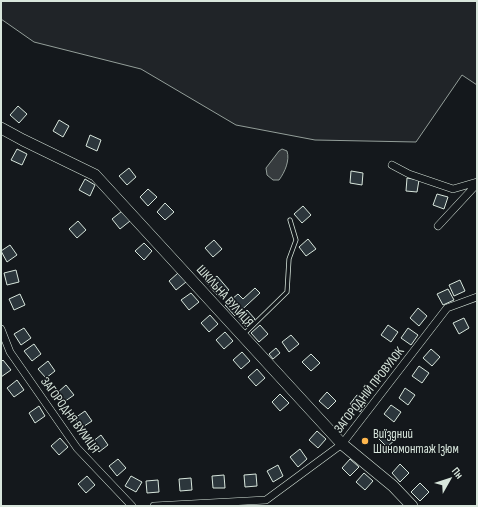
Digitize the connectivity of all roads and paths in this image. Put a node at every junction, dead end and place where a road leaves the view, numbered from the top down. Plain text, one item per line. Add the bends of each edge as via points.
1 (1, 128) edge
2 (392, 165) dead end
3 (477, 183) edge
4 (290, 220) dead end
5 (438, 226) dead end
6 (477, 297) edge
7 (1, 329) edge
8 (242, 336) junction
9 (342, 444) junction
10 (132, 506) edge
11 (154, 506) edge
12 (412, 506) edge

1 - 8 street, ШКІЛЬНА ВУЛИЦЯ via 95,175
2 - 3 street via 409,174 453,189
3 - 5 street
4 - 8 lane via 296,240 289,259 287,292
6 - 9 street, ЗАГОРОДНІЙ ПРОВУЛОК via 447,308
7 - 10 street, ЗАГОРОДНЯ ВУЛИЦЯ via 10,352 77,448
8 - 9 street, ШКІЛЬНА ВУЛИЦЯ
9 - 11 street, ЗАГОРОДНІЙ ПРОВУЛОК via 266,500
9 - 12 street, ШКІЛЬНА ВУЛИЦЯ via 393,486

